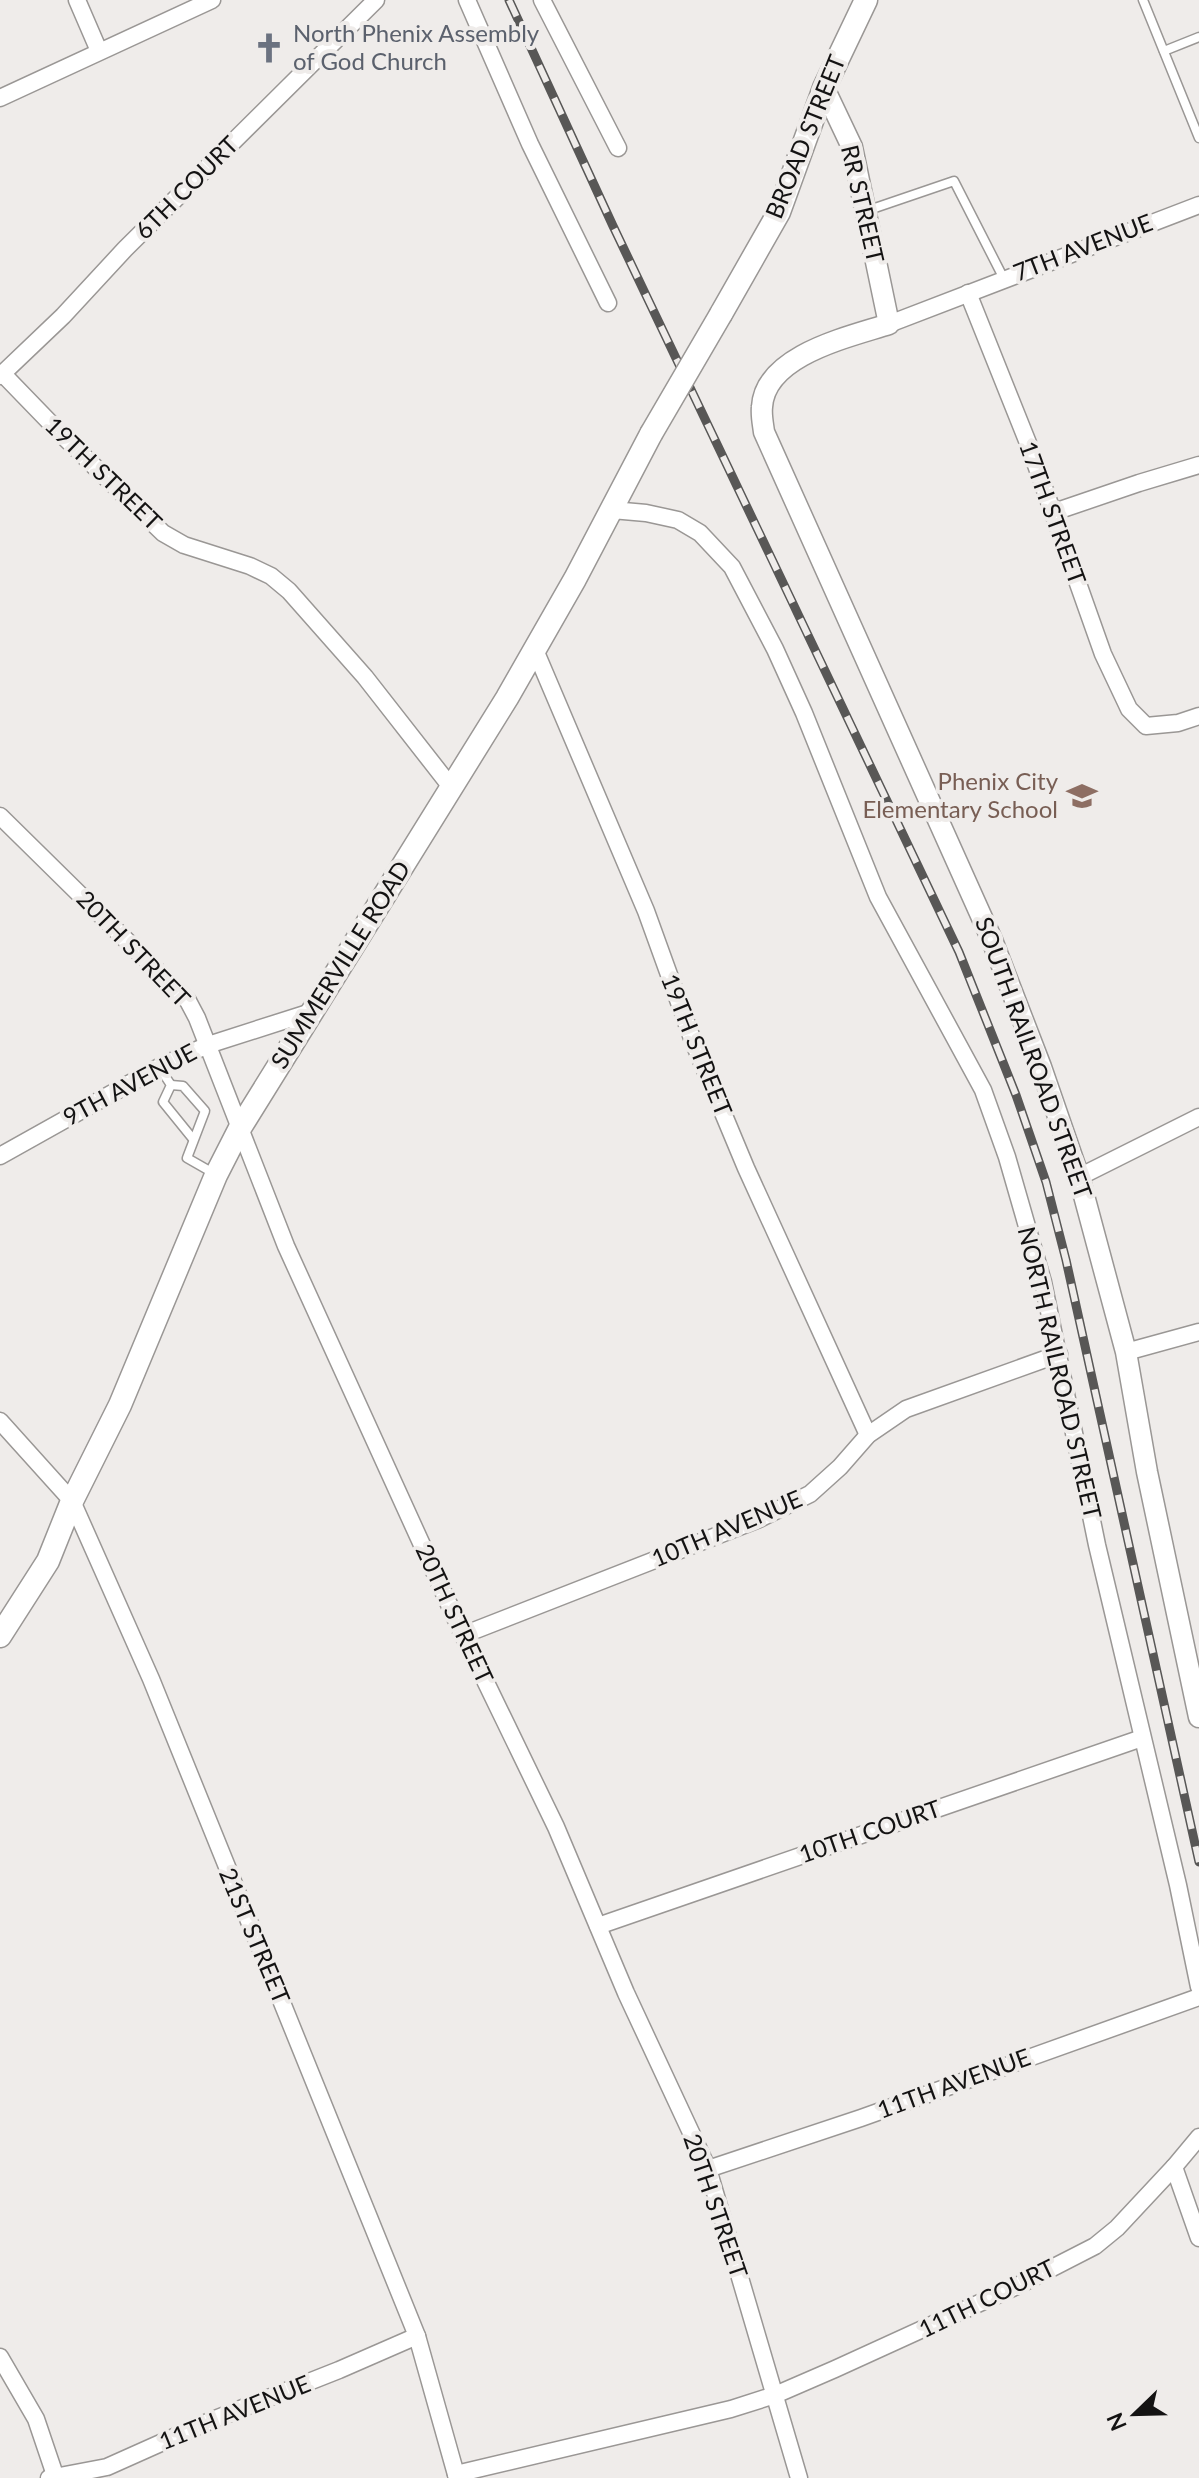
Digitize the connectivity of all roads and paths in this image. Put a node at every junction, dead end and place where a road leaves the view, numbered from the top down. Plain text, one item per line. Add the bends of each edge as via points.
1 (77, 0) edge
2 (212, 0) edge
3 (376, 0) edge
4 (467, 0) edge
5 (542, 0) edge
6 (866, 0) edge
7 (1143, 0) edge
8 (1199, 37) edge
9 (99, 51) junction
10 (1164, 51) junction
11 (824, 88) junction
12 (0, 98) edge
13 (1199, 138) edge
14 (618, 148) dead end
15 (1199, 205) edge
16 (865, 212) junction
17 (1004, 279) junction
18 (968, 293) junction
19 (608, 303) dead end
20 (721, 314) joint
21 (889, 324) junction
22 (1, 375) edge
23 (1199, 465) edge
24 (612, 510) junction
25 (1054, 512) junction
26 (535, 650) junction
27 (1199, 716) edge
28 (451, 787) junction
29 (0, 816) edge
30 (311, 1012) junction
31 (208, 1045) junction
32 (159, 1067) junction
33 (171, 1085) junction
34 (1199, 1117) edge
35 (240, 1128) junction
36 (193, 1139) junction
37 (0, 1156) edge
38 (216, 1175) junction
39 (1079, 1177) junction
40 (1199, 1332) edge
41 (1126, 1352) junction
42 (1059, 1354) junction
43 (0, 1421) edge
44 (868, 1435) junction
45 (72, 1501) junction
46 (463, 1635) junction
47 (0, 1636) edge
48 (1199, 1717) edge
49 (1142, 1738) junction
50 (598, 1926) junction
51 (1199, 1987) edge
52 (1199, 1997) edge
53 (1199, 2137) edge
54 (1174, 2167) junction
55 (708, 2169) junction
56 (1199, 2238) edge
57 (417, 2336) junction
58 (0, 2357) edge
59 (775, 2395) junction
60 (457, 2476) edge
61 (53, 2477) edge
62 (799, 2478) edge

1 - 9 street
2 - 9 street
3 - 22 street, 6TH COURT
4 - 19 street
5 - 14 street
6 - 11 main road, BROAD STREET
7 - 10 lane
8 - 10 lane
9 - 12 street
10 - 13 lane
11 - 16 street, RR STREET via 852,147
11 - 20 main road, BROAD STREET via 779,212
15 - 17 street, 7TH AVENUE
16 - 17 lane via 954,181
16 - 21 street, RR STREET
17 - 18 street, 7TH AVENUE
18 - 21 street, 7TH AVENUE
18 - 25 street, 17TH STREET
20 - 24 main road, SUMMERVILLE ROAD, bridge
21 - 39 street, SOUTH RAILROAD STREET via 813,350 773,378 761,404 764,432 992,940
22 - 28 street, 19TH STREET via 163,533 271,576 289,591
23 - 25 street
24 - 26 main road, SUMMERVILLE ROAD
24 - 42 street, NORTH RAILROAD STREET via 678,520 717,549 744,587 804,713 878,897 983,1090 1035,1254
25 - 27 street, 17TH STREET via 1103,654 1129,709 1146,726
26 - 28 main road, SUMMERVILLE ROAD
26 - 44 street, 19TH STREET via 646,911 746,1168
28 - 30 main road, SUMMERVILLE ROAD
29 - 31 street, 20TH STREET via 188,1001
30 - 31 street, 9TH AVENUE
30 - 35 main road, SUMMERVILLE ROAD
31 - 32 street, 9TH AVENUE
31 - 35 street, 20TH STREET
32 - 33 lane
32 - 37 street, 9TH AVENUE
33 - 36 lane via 163,1102
33 - 36 lane via 183,1086 205,1111
34 - 39 street
35 - 38 main road, SUMMERVILLE ROAD
35 - 46 street, 20TH STREET via 286,1246
36 - 38 lane via 187,1158
38 - 45 main road, SUMMERVILLE ROAD via 120,1405
39 - 41 street, SOUTH RAILROAD STREET
40 - 41 street
41 - 48 street, SOUTH RAILROAD STREET
42 - 44 street, 10TH AVENUE via 906,1409
42 - 49 street, NORTH RAILROAD STREET
43 - 45 street, 21ST STREET
44 - 46 street, 10TH AVENUE via 810,1494 771,1514
45 - 47 main road, SUMMERVILLE ROAD via 48,1561
45 - 57 street, 21ST STREET via 151,1679
46 - 50 street, 20TH STREET
49 - 50 street, 10TH COURT
49 - 51 street, NORTH RAILROAD STREET
50 - 55 street, 20TH STREET
52 - 55 street, 11TH AVENUE
53 - 54 street
54 - 56 street
54 - 59 street, 11TH COURT via 1095,2246
55 - 59 street, 20TH STREET
57 - 60 street, 21ST STREET
57 - 61 street, 11TH AVENUE via 107,2467
58 - 61 street via 36,2419
59 - 60 street
59 - 62 street, 20TH STREET

